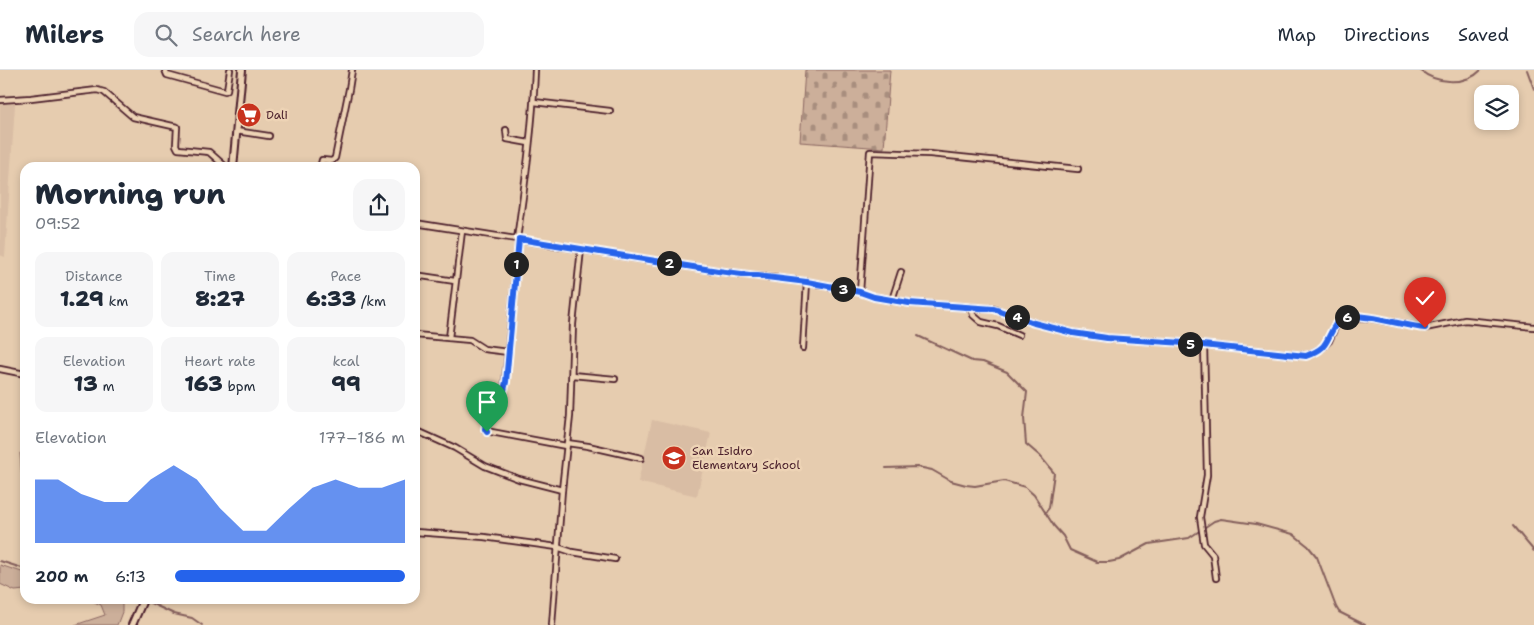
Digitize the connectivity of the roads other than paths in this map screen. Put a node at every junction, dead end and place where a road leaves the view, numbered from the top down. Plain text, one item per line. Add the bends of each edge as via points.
1 (164, 70) edge
2 (230, 70) edge
3 (242, 70) edge
4 (352, 70) edge
5 (535, 70) edge
6 (0, 100) edge
7 (534, 102) junction
8 (610, 111) dead end
9 (506, 130) dead end
10 (236, 132) junction
11 (269, 136) dead end
12 (529, 143) junction
13 (220, 162) edge
14 (234, 162) edge
15 (322, 162) edge
16 (1078, 169) dead end
17 (420, 224) edge
18 (462, 231) junction
19 (518, 239) junction
20 (582, 249) junction
21 (902, 272) dead end
22 (420, 276) edge
23 (455, 281) junction
24 (807, 282) junction
25 (860, 292) junction
26 (892, 300) junction
27 (971, 307) junction
28 (1534, 327) edge
29 (420, 335) edge
30 (1020, 335) dead end
31 (449, 338) junction
32 (1204, 346) junction
33 (803, 348) dead end
34 (508, 352) junction
35 (0, 369) edge
36 (20, 373) edge
37 (572, 375) junction
38 (615, 379) dead end
39 (420, 432) edge
40 (566, 444) junction
41 (641, 458) dead end
42 (562, 490) junction
43 (420, 532) edge
44 (557, 547) junction
45 (615, 558) dead end
46 (1216, 578) dead end
47 (142, 604) edge
48 (132, 625) edge
49 (552, 625) edge

1 - 2 street via 167,75 225,91
3 - 10 main road
4 - 15 street via 335,158
5 - 7 street
6 - 13 street via 97,90 104,92 133,117 177,126 178,149 209,152
7 - 8 street
7 - 12 street
9 - 12 street via 507,140
10 - 11 street
10 - 14 main road
12 - 19 street
16 - 25 street via 930,154 870,152
17 - 18 street
18 - 19 street
18 - 23 street
19 - 20 street
19 - 34 street
20 - 24 street
20 - 37 street via 573,324
21 - 26 street
22 - 23 street
23 - 31 street
24 - 25 street
24 - 33 street
25 - 26 street
26 - 27 street
27 - 30 street via 981,322
27 - 32 street via 994,309 1073,333
28 - 32 street via 1466,320 1425,328 1351,317 1342,318 1329,341 1306,356
29 - 31 street
31 - 34 street via 470,340 484,348
32 - 46 street via 1207,475 1200,513 1204,544 1213,555
34 - 40 street via 502,398 486,415 486,431
35 - 36 street
37 - 38 street
37 - 40 street
39 - 42 street via 485,466
40 - 41 street
40 - 42 street
42 - 44 street
43 - 44 street
44 - 45 street
44 - 49 street
47 - 48 main road

